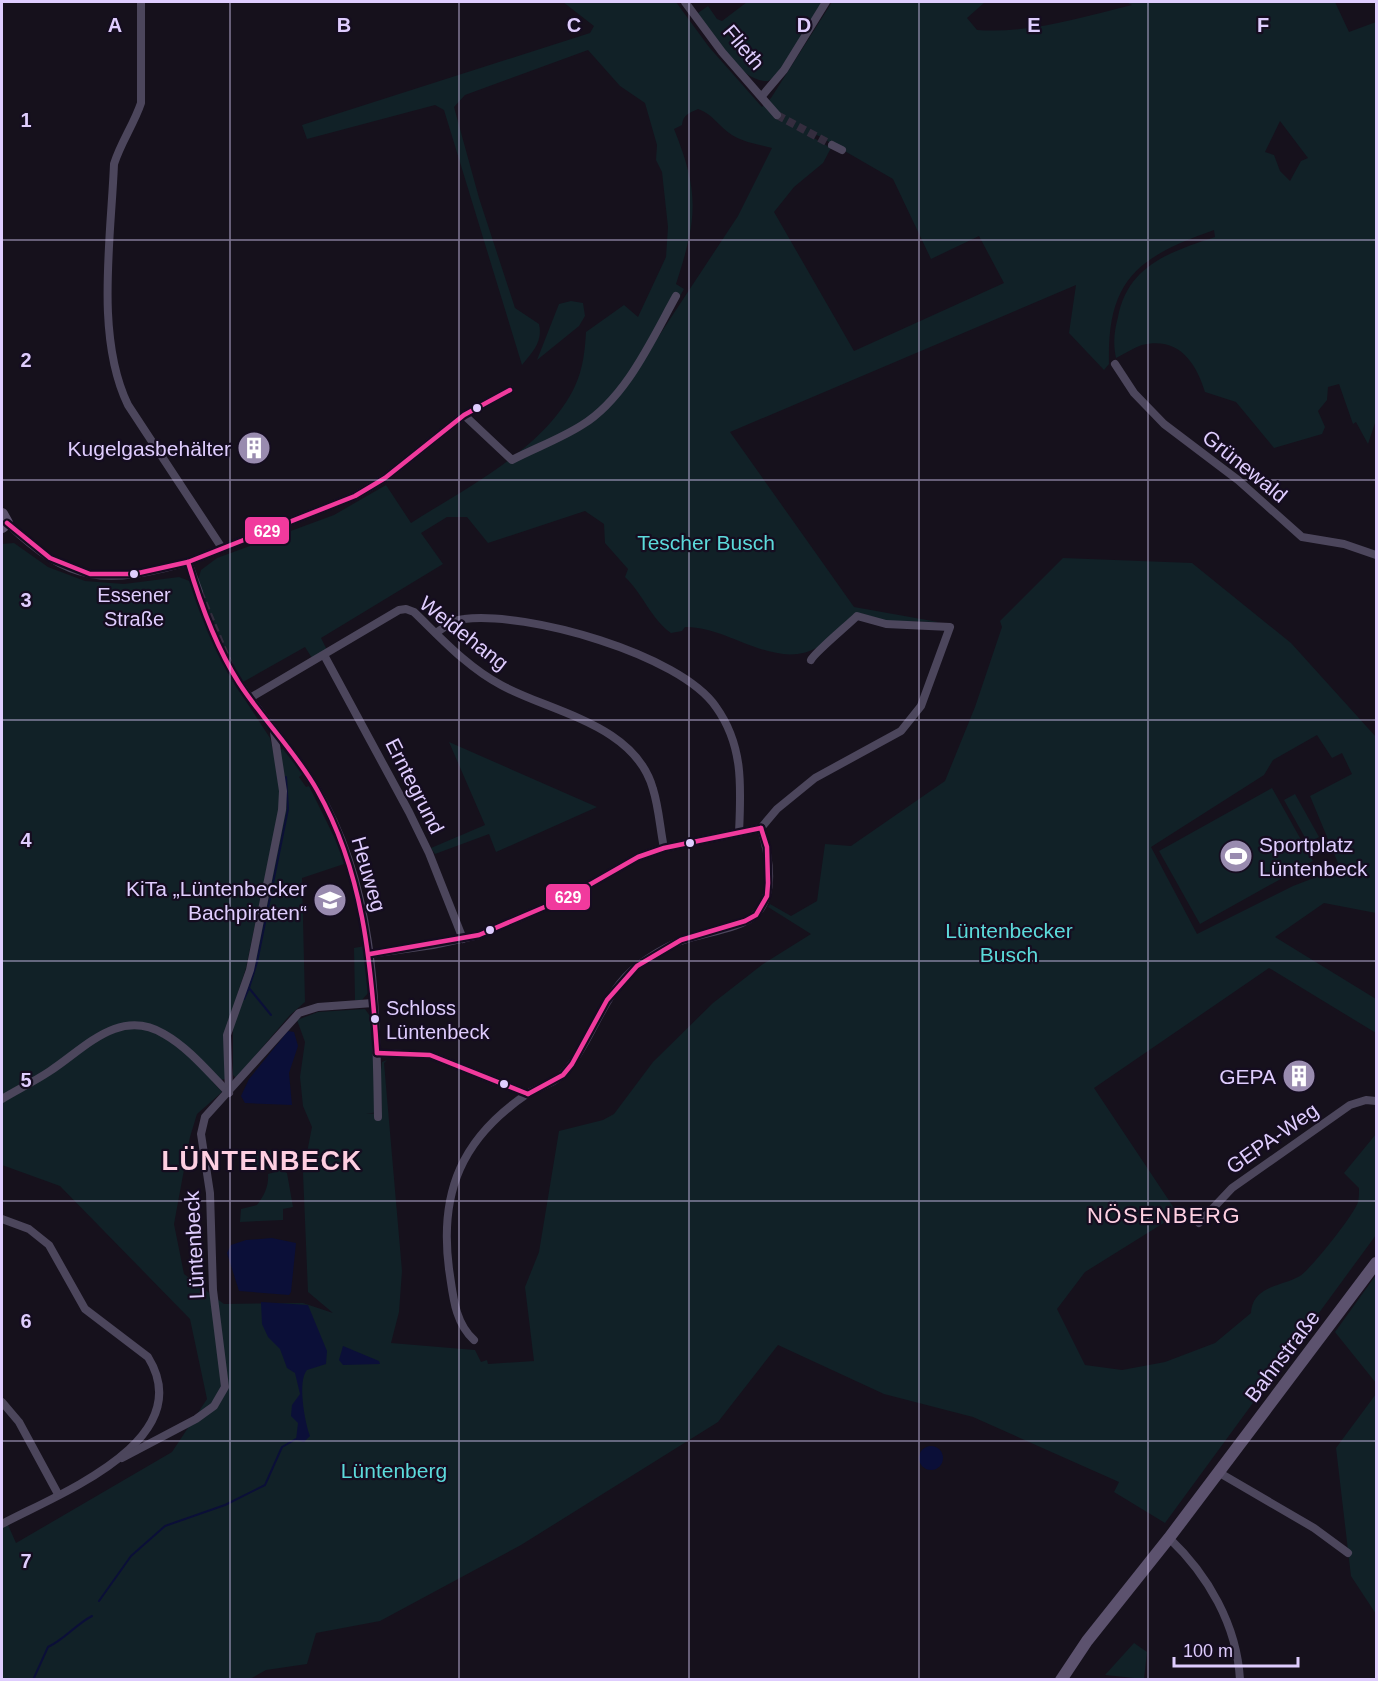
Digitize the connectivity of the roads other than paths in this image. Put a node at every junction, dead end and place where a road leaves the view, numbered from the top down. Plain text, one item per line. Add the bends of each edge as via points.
1 (141, 2) edge
2 (685, 2) edge
3 (826, 2) edge
4 (762, 96) junction
5 (777, 115) tunnel mouth
6 (832, 145) tunnel mouth
7 (842, 150) dead end
8 (676, 296) dead end
9 (1115, 364) dead end
10 (510, 390) dead end
11 (464, 415) junction
12 (3, 521) edge
13 (222, 548) junction
14 (1377, 555) edge
15 (189, 562) junction
16 (199, 592) tunnel mouth
17 (436, 633) junction
18 (324, 655) junction
19 (811, 660) dead end
20 (233, 674) tunnel mouth
21 (250, 698) junction
22 (274, 731) junction
23 (761, 828) junction
24 (739, 834) junction
25 (664, 848) junction
26 (463, 939) junction
27 (370, 954) junction
28 (373, 1003) junction
29 (377, 1053) junction
30 (229, 1093) junction
31 (528, 1094) junction
32 (2, 1099) edge
33 (1377, 1101) edge
34 (378, 1116) dead end
35 (2, 1219) edge
36 (1199, 1223) dead end
37 (1377, 1263) edge
38 (474, 1340) dead end
39 (2, 1402) edge
40 (122, 1458) junction
41 (1218, 1472) junction
42 (57, 1494) junction
43 (2, 1524) edge
44 (1169, 1538) junction
45 (1348, 1553) dead end
46 (1061, 1680) edge
47 (1240, 1680) edge

1 - 13 street via 141,103 114,164 108,327 111,357 128,405
2 - 4 street, Flieth
3 - 4 street via 784,70
4 - 5 street, Flieth
6 - 7 street
8 - 11 street via 629,376 608,403 583,425 512,460
9 - 14 street, Grünewald via 1134,393 1164,424 1238,480 1302,537
10 - 11 street
11 - 13 street via 385,478 355,496
12 - 15 street via 64,567 98,576 124,576
13 - 15 street
15 - 16 street
17 - 18 street, Weidehang via 414,612 399,610
17 - 24 street via 463,619 493,618 551,627 609,643 653,661 695,685 715,704 737,749 742,783
17 - 25 street, Weidehang via 471,666 501,685 586,719 618,740 641,765 653,788
18 - 21 street, Weidehang
18 - 26 street, Erntegrund via 409,812
19 - 23 street via 857,616 886,624 950,627 921,706 901,731 815,778 777,809
20 - 21 street, Heuweg
21 - 22 street, Heuweg
22 - 27 street, Heuweg via 316,789 345,847 361,898
22 - 30 street via 282,810 250,970 228,1035
23 - 24 street
23 - 31 street via 767,847 768,883 767,896 756,915 681,940 638,966 607,999 563,1075
24 - 25 street
25 - 26 street via 638,857 535,913
26 - 27 street
27 - 28 street, Heuweg
28 - 29 street, Heuweg
28 - 30 street, Lüntenbeck via 318,1007 299,1014
29 - 31 street via 430,1055
29 - 34 street, Heuweg
30 - 32 street via 165,1034 133,1026 102,1032 49,1072
30 - 40 street, Lüntenbeck via 208,1112 201,1126 210,1193 213,1290 224,1393 196,1419
31 - 38 street via 475,1142 457,1173 449,1197 445,1237 453,1300 463,1329
33 - 36 street, GEPA-Weg via 1350,1105 1232,1188
35 - 40 street via 29,1229 49,1245 85,1309 138,1348 154,1368 160,1390 157,1413
37 - 41 main road, Bahnstraße
39 - 42 street via 19,1422
40 - 42 street
41 - 44 main road, Bahnstraße
41 - 45 street via 1314,1528
42 - 43 street
44 - 46 main road, Bahnstraße
44 - 47 street via 1204,1577 1218,1603 1229,1628

